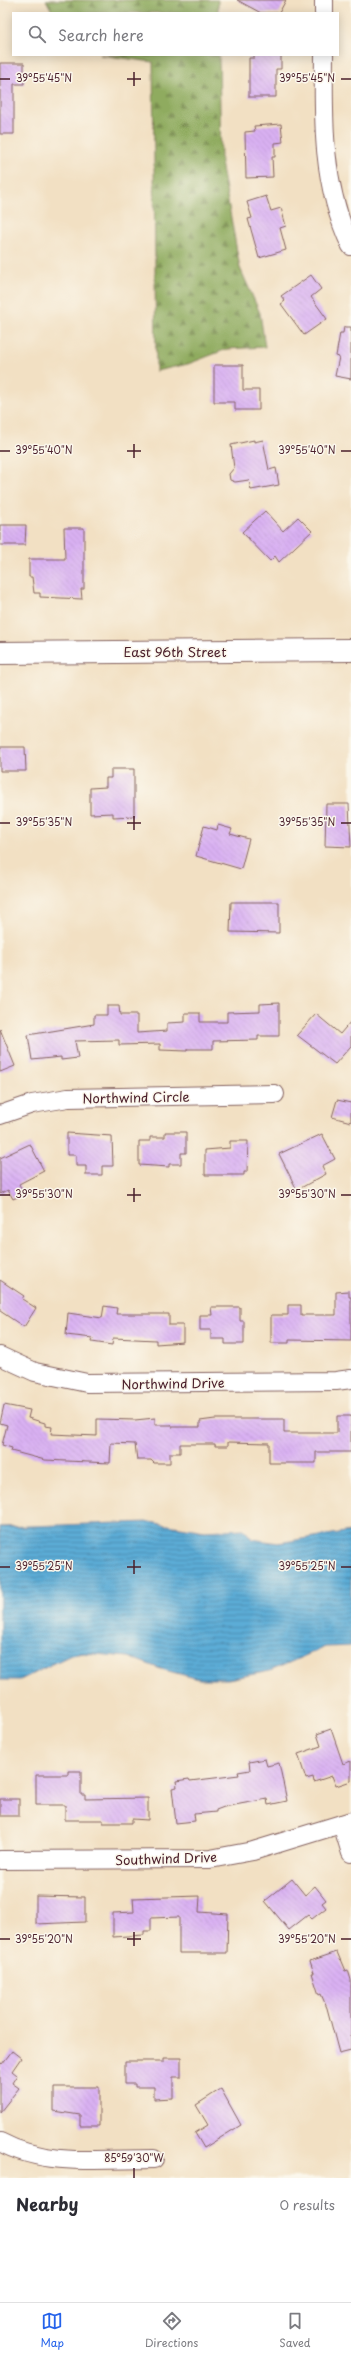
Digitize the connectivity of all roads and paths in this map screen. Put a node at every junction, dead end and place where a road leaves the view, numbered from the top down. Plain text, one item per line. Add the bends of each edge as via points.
1 (324, 0) edge
2 (324, 12) edge
3 (324, 56) edge
4 (351, 246) edge
5 (351, 650) edge
6 (0, 653) edge
7 (275, 1094) dead end
8 (0, 1115) edge
9 (0, 1356) edge
10 (351, 1379) edge
11 (346, 1823) edge
12 (351, 1853) edge
13 (0, 1860) edge
14 (0, 2142) edge
15 (154, 2159) dead end

1 - 2 street
3 - 4 street via 323,122 327,170 336,207
5 - 6 main road, East 96th Street
7 - 8 street, Northwind Circle via 68,1098 32,1104
9 - 10 street, Northwind Drive via 35,1372 88,1383
11 - 12 street
11 - 13 street, Southwind Drive via 253,1851 210,1859
14 - 15 street via 35,2155 57,2159

